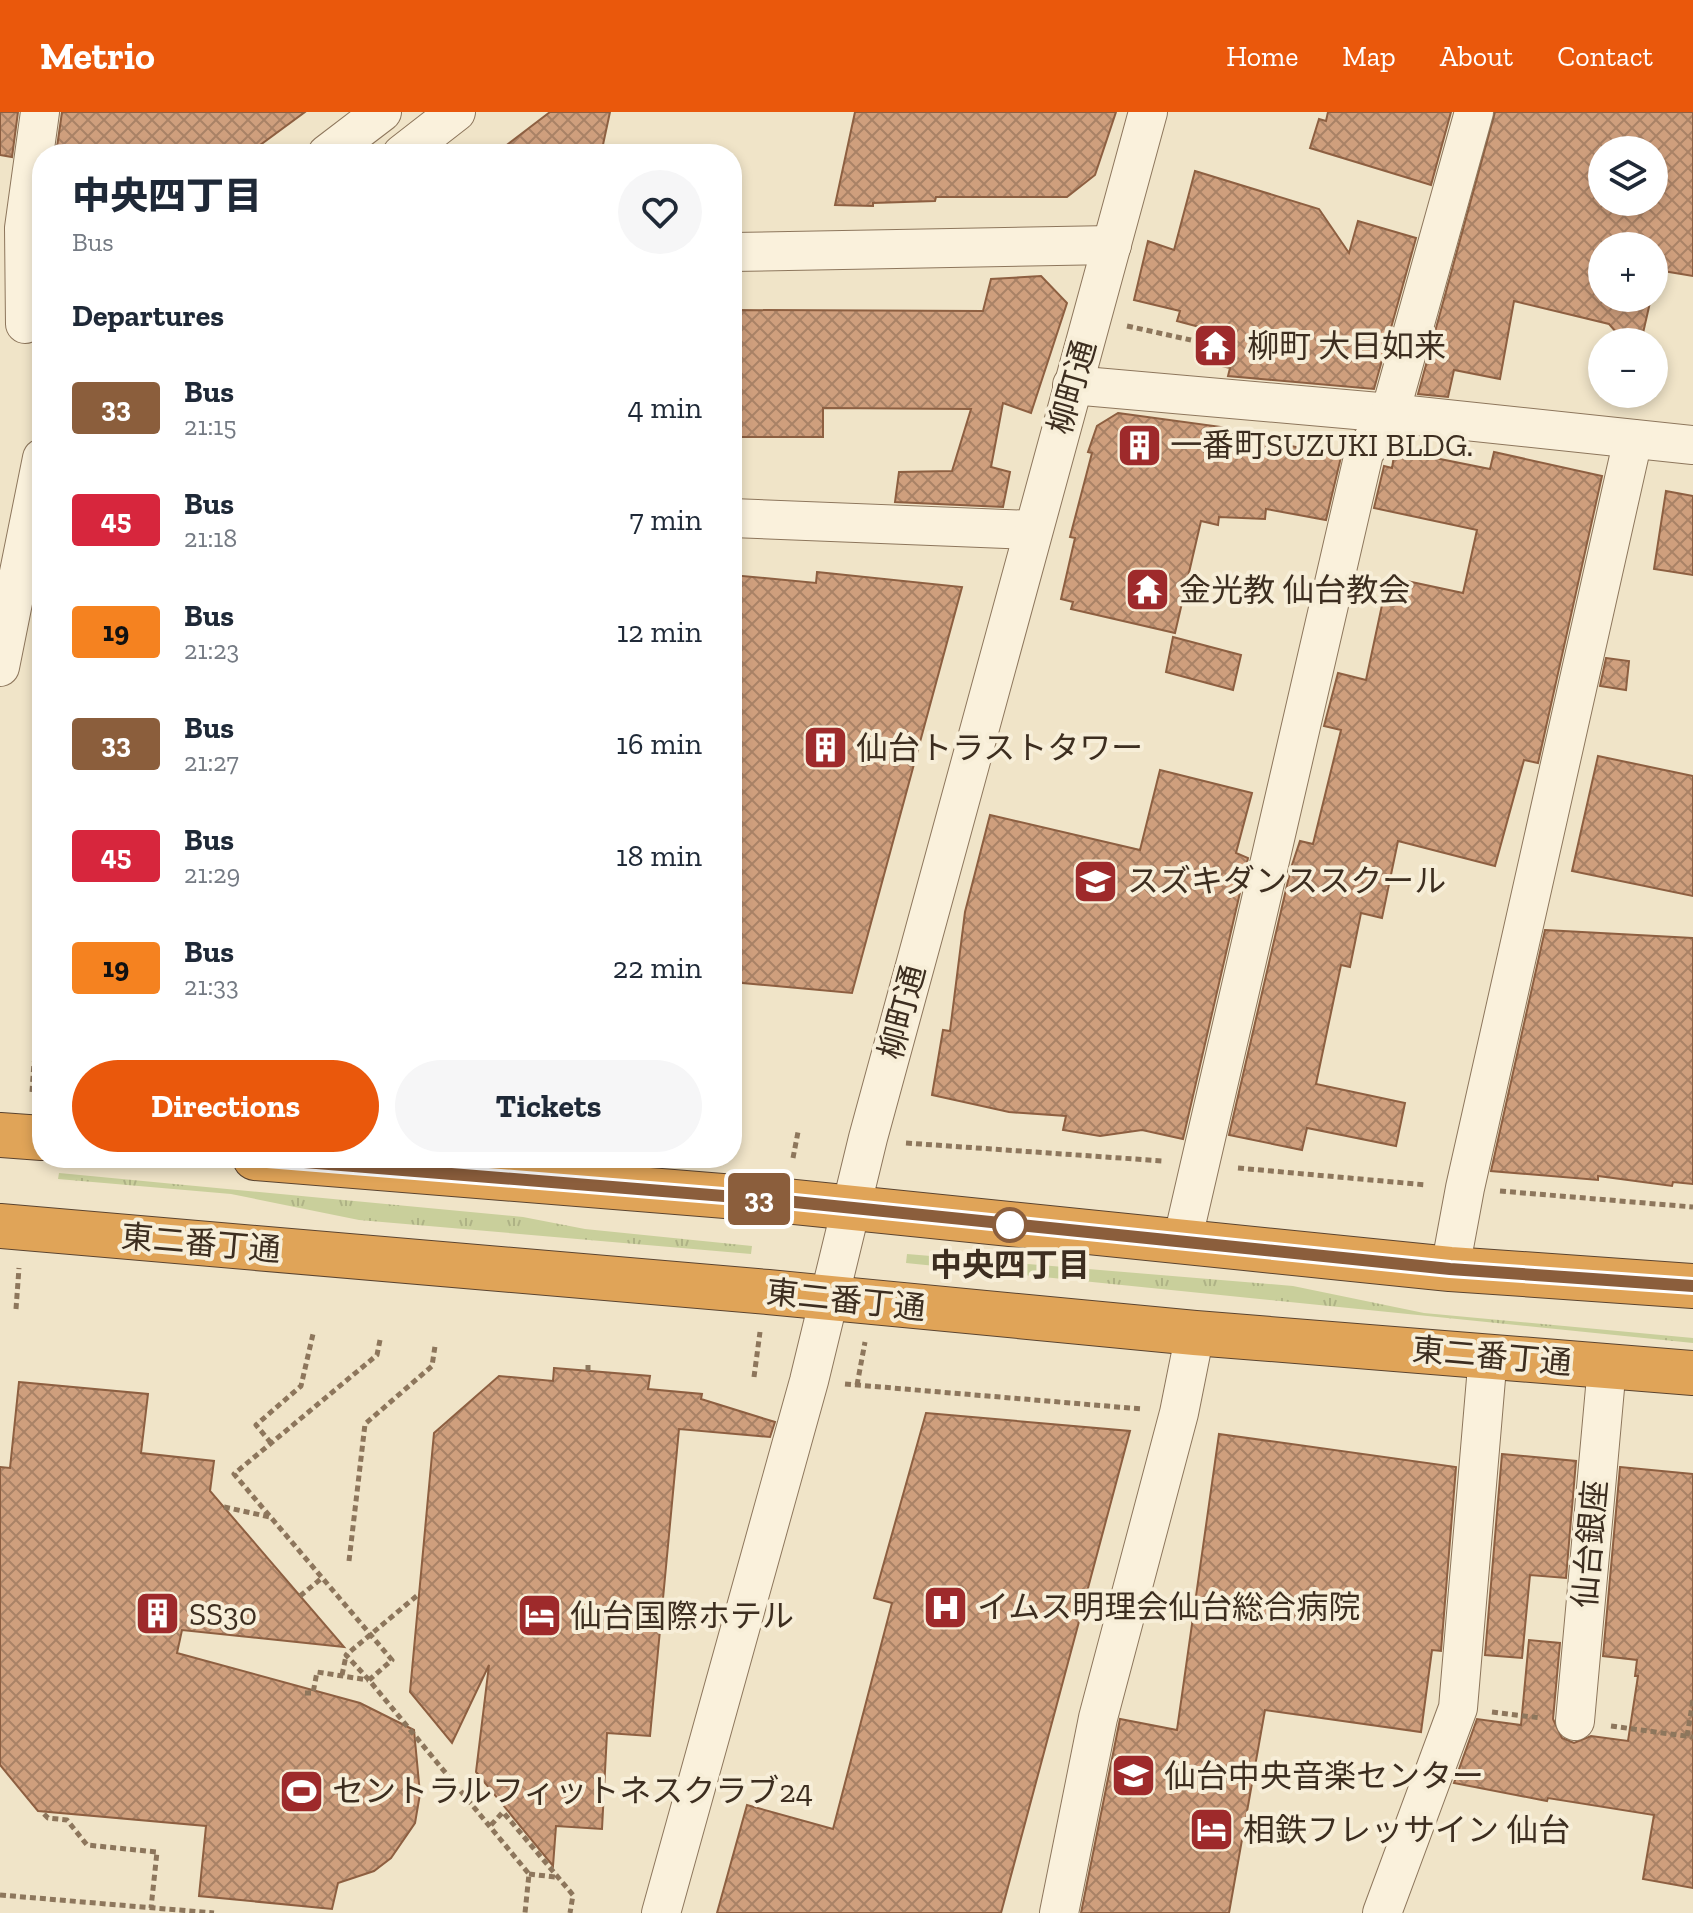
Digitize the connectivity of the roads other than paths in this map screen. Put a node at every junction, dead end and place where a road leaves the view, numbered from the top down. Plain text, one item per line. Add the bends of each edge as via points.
1 (40, 112) edge
2 (382, 112) edge
3 (456, 112) edge
4 (1148, 112) edge
5 (1474, 112) edge
6 (36, 144) edge
7 (340, 144) edge
8 (415, 144) edge
9 (32, 170) edge
10 (1112, 245) junction
11 (742, 252) edge
12 (22, 270) edge
13 (22, 324) edge
14 (1072, 385) junction
15 (1390, 413) junction
16 (1633, 439) junction
17 (1693, 445) edge
18 (32, 515) edge
19 (742, 518) edge
20 (1032, 530) junction
21 (0, 667) edge
22 (0, 1135) edge
23 (32, 1137) edge
24 (372, 1168) edge
25 (850, 1209) junction
26 (0, 1226) edge
27 (1182, 1242) junction
28 (1450, 1269) junction
29 (1693, 1286) edge
30 (827, 1299) junction
31 (1195, 1333) junction
32 (1488, 1355) junction
33 (1607, 1366) junction
34 (1693, 1373) edge
35 (1575, 1721) dead end
36 (661, 1913) edge
37 (1059, 1913) edge
38 (1382, 1913) edge

1 - 6 street
2 - 7 street
3 - 8 street
4 - 10 street, 柳町通
5 - 15 street
9 - 12 street
10 - 11 street
10 - 14 street, 柳町通
12 - 13 street
14 - 15 street
14 - 20 street, 柳町通
15 - 16 street
15 - 27 street via 1364,453
16 - 17 street
16 - 28 street
18 - 21 street
19 - 20 street
20 - 25 street, 柳町通
22 - 23 highway
24 - 25 highway
25 - 27 highway
25 - 30 street, 柳町通
26 - 30 highway, 東二番丁通
27 - 28 highway
28 - 29 highway
30 - 31 highway, 東二番丁通
30 - 36 street, 柳町通 via 809,1381
31 - 32 highway, 東二番丁通
31 - 37 street via 1179,1413 1098,1718
32 - 33 highway, 東二番丁通
32 - 38 street via 1458,1708
33 - 34 highway, 東二番丁通
33 - 35 street, 仙台銀座

